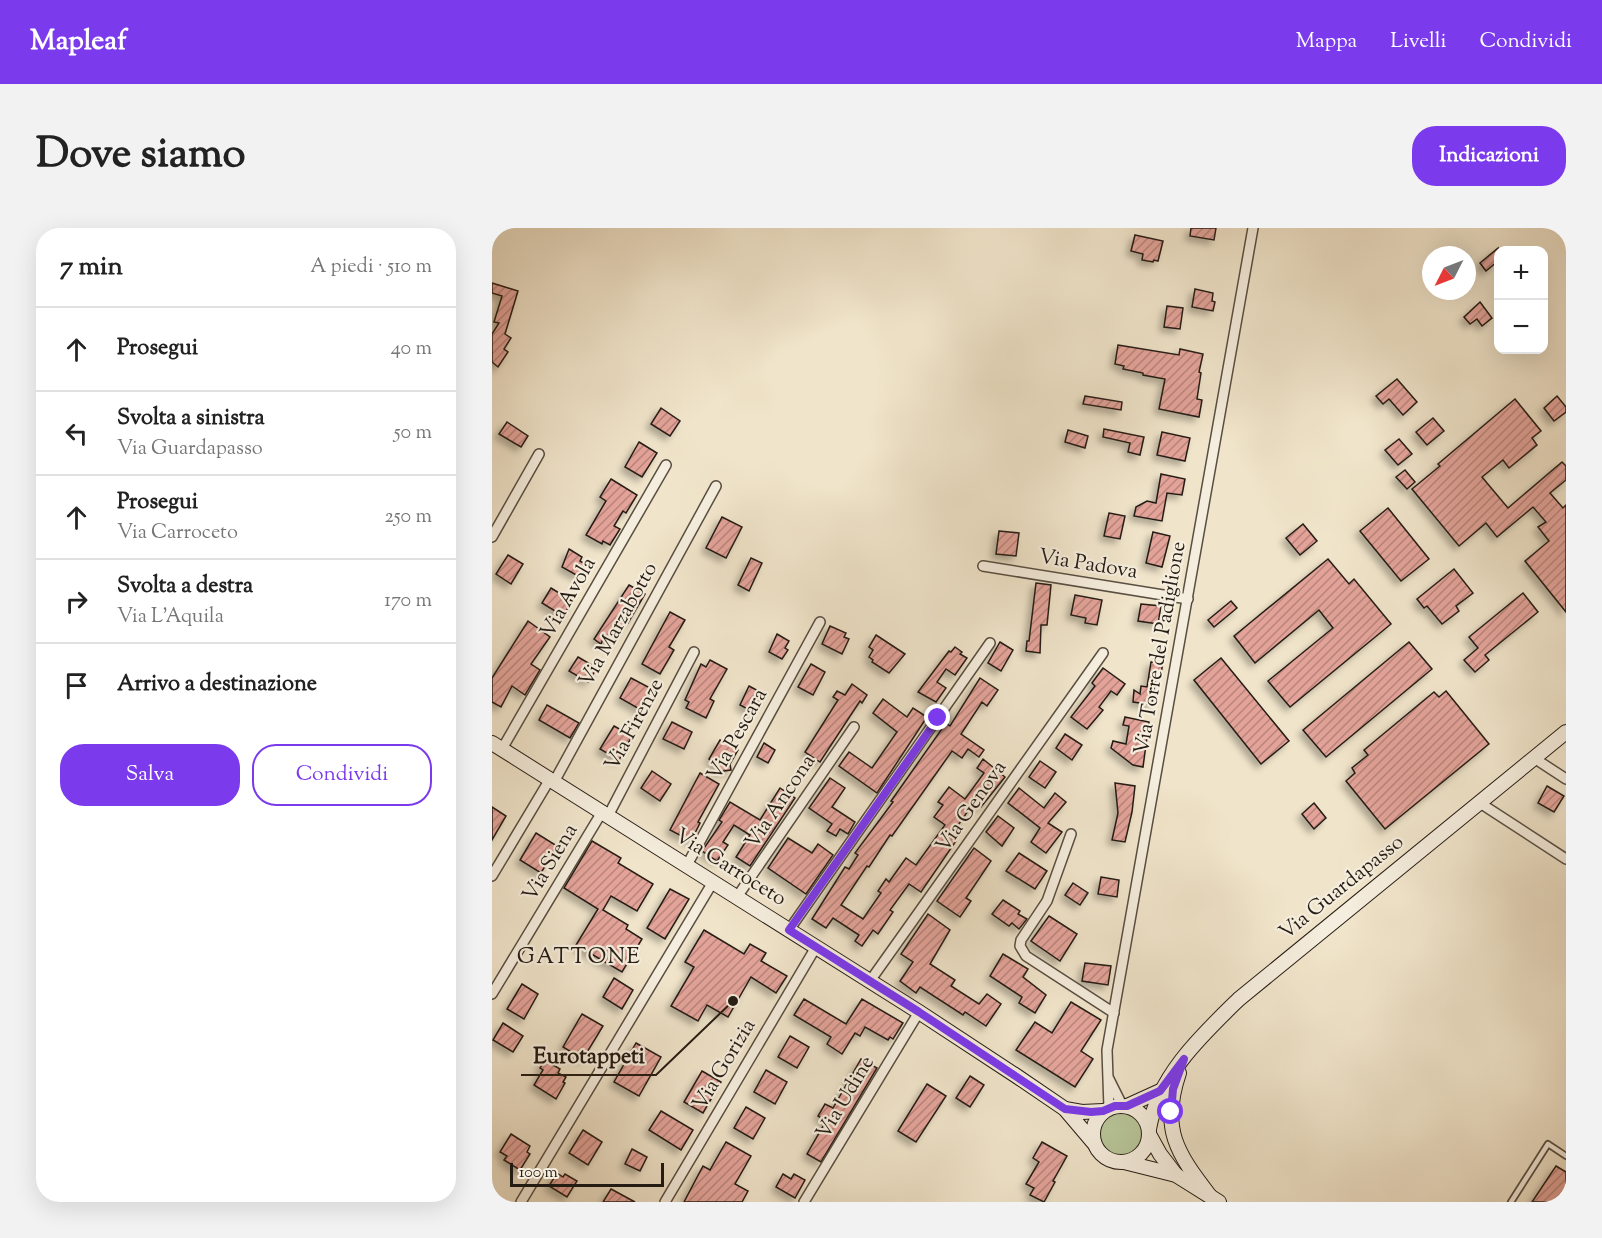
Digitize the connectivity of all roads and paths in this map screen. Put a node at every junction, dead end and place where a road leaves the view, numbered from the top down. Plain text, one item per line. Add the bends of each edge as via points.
1 (1253, 228) edge
2 (539, 454) dead end
3 (666, 465) dead end
4 (716, 486) dead end
5 (492, 537) edge
6 (983, 566) dead end
7 (1188, 599) junction
8 (820, 622) dead end
9 (990, 643) dead end
10 (694, 652) dead end
11 (1103, 653) dead end
12 (854, 727) dead end
13 (1566, 732) edge
14 (497, 746) edge
15 (1534, 759) junction
16 (1566, 779) edge
17 (552, 781) junction
18 (1480, 803) junction
19 (605, 814) junction
20 (1071, 834) dead end
21 (1566, 859) edge
22 (687, 866) junction
23 (492, 876) edge
24 (712, 882) junction
25 (737, 897) junction
26 (789, 930) junction
27 (816, 947) junction
28 (870, 981) junction
29 (492, 994) edge
30 (919, 1012) junction
31 (1114, 1013) junction
32 (1184, 1059) junction
33 (1160, 1091) junction
34 (1115, 1107) junction
35 (1065, 1109) junction
36 (1149, 1131) junction
37 (1094, 1142) junction
38 (1566, 1155) edge
39 (1124, 1162) junction
40 (1176, 1175) junction
41 (1215, 1199) edge
42 (520, 1202) edge
43 (665, 1202) edge
44 (804, 1202) edge
45 (1511, 1202) edge

1 - 7 street, Via Torre del Padiglione
2 - 5 street
3 - 14 street, Via Avola
4 - 17 street, Via Marzabotto
6 - 7 street, Via Padova
7 - 31 street, Via Torre del Padiglione
8 - 22 street, Via Pescara
9 - 26 street
10 - 19 street, Via Firenze
11 - 28 street, Via Genova
12 - 25 street, Via Ancona
13 - 15 street, Via Guardapasso
14 - 17 street, Via Carroceto
15 - 16 street
15 - 18 street, Via Guardapasso
17 - 19 street, Via Carroceto
17 - 23 street, Via Marzabotto
18 - 21 street
18 - 32 street, Via Guardapasso via 1244,994
19 - 22 street, Via Carroceto
19 - 29 street, Via Siena
20 - 31 street via 1047,901 1020,946 1026,956
22 - 24 street, Via Carroceto
24 - 25 street, Via Carroceto
24 - 42 street
25 - 26 street, Via Carroceto
26 - 27 street, Via Carroceto
27 - 28 street, Via Carroceto
27 - 43 street, Via Gorizia
28 - 30 street, Via Carroceto
30 - 35 street, Via Carroceto
30 - 44 street, Via Udine
31 - 34 street, Via Torre del Padiglione via 1107,1074
32 - 33 street, Via Guardapasso
32 - 41 street via 1173,1089 1174,1140
33 - 34 street, Via Guardapasso
33 - 36 street, Via Guardapasso
34 - 35 street, Via Carroceto via 1082,1112
34 - 36 street via 1141,1114
34 - 37 street via 1098,1116 1093,1128
35 - 37 street, Via Carroceto
36 - 39 street via 1142,1153
36 - 40 street
37 - 39 street via 1102,1155
38 - 45 lane via 1548,1144
39 - 40 street
40 - 41 street

